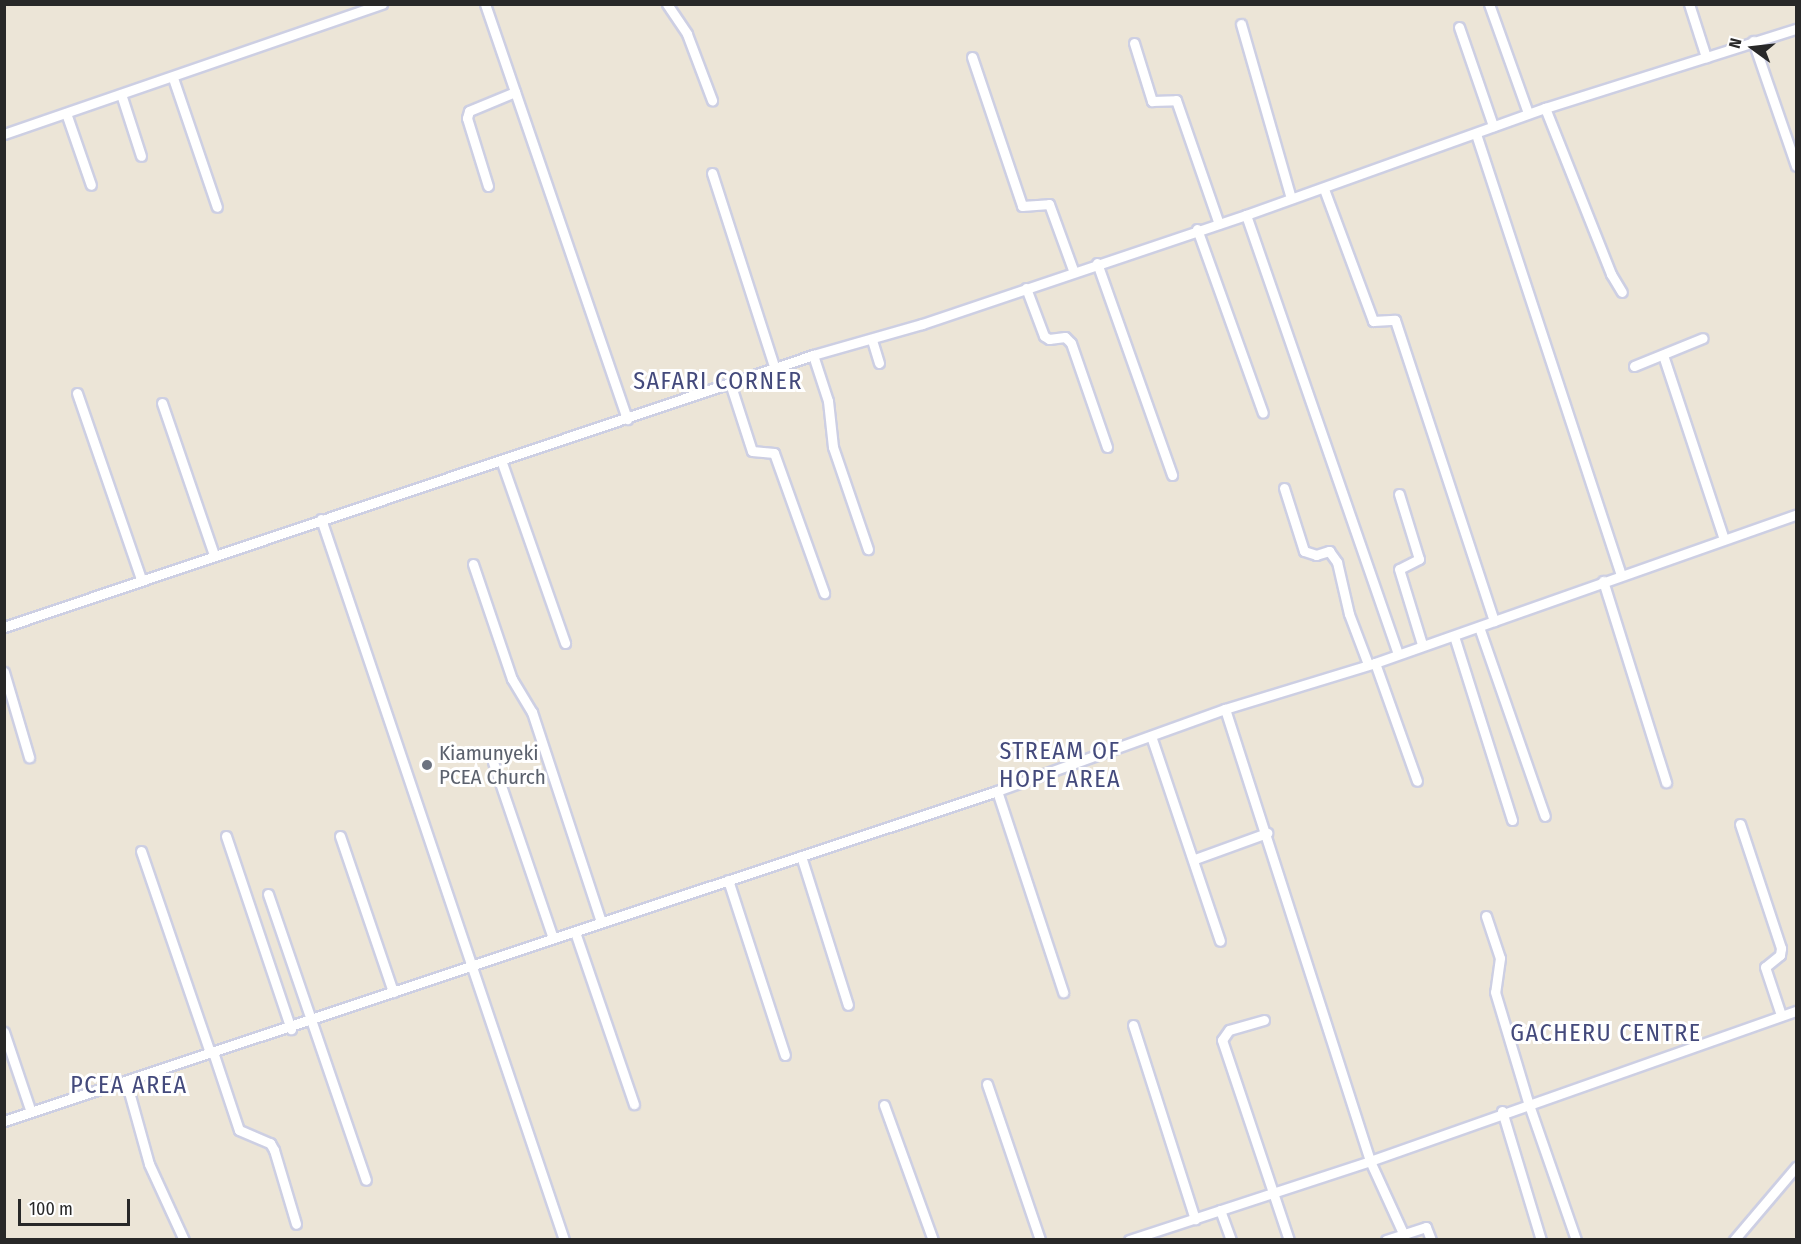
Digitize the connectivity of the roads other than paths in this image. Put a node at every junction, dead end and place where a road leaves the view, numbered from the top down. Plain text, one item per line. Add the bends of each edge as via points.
1 (382, 4) edge
2 (485, 4) edge
3 (667, 4) edge
4 (1489, 4) edge
5 (1689, 4) edge
6 (1241, 24) dead end
7 (1460, 27) dead end
8 (1797, 28) edge
9 (1753, 41) junction
10 (1134, 43) dead end
11 (972, 57) dead end
12 (1706, 57) junction
13 (173, 78) junction
14 (515, 92) junction
15 (121, 94) junction
16 (712, 100) dead end
17 (1545, 108) junction
18 (66, 113) junction
19 (1528, 113) junction
20 (1493, 126) junction
21 (4, 134) edge
22 (1476, 134) junction
23 (141, 156) dead end
24 (1797, 166) edge
25 (712, 173) dead end
26 (91, 185) dead end
27 (488, 186) dead end
28 (1324, 189) junction
29 (1291, 198) junction
30 (217, 207) dead end
31 (1246, 215) junction
32 (1219, 224) junction
33 (1197, 229) junction
34 (1097, 263) junction
35 (1073, 270) junction
36 (1026, 288) junction
37 (1622, 292) dead end
38 (1703, 338) dead end
39 (872, 340) junction
40 (813, 355) junction
41 (1663, 355) junction
42 (879, 363) dead end
43 (1634, 366) dead end
44 (775, 369) junction
45 (730, 383) junction
46 (76, 393) dead end
47 (162, 403) dead end
48 (1263, 413) dead end
49 (627, 418) junction
50 (1107, 447) dead end
51 (501, 460) junction
52 (1172, 475) dead end
53 (1284, 488) dead end
54 (1399, 494) dead end
55 (1797, 515) edge
56 (321, 519) junction
57 (1724, 539) junction
58 (868, 549) dead end
59 (214, 555) junction
60 (473, 564) dead end
61 (1621, 574) junction
62 (141, 579) junction
63 (1603, 581) junction
64 (824, 593) dead end
65 (1494, 621) junction
66 (4, 627) edge
67 (1479, 627) junction
68 (1454, 636) junction
69 (565, 643) dead end
70 (1422, 644) junction
71 (1398, 653) junction
72 (1371, 663) junction
73 (4, 672) edge
74 (1225, 709) junction
75 (1151, 736) junction
76 (29, 758) dead end
77 (493, 762) dead end
78 (1417, 782) dead end
79 (1666, 782) dead end
80 (997, 791) junction
81 (1545, 816) dead end
82 (1512, 820) dead end
83 (1740, 824) dead end
84 (1267, 833) junction
85 (226, 836) dead end
86 (340, 836) dead end
87 (141, 850) dead end
88 (801, 856) junction
89 (1196, 859) junction
90 (728, 880) junction
91 (268, 894) dead end
92 (1486, 916) dead end
93 (601, 922) junction
94 (575, 932) junction
95 (553, 938) junction
96 (1220, 941) dead end
97 (471, 966) junction
98 (393, 992) junction
99 (1063, 992) dead end
100 (848, 1005) dead end
101 (1797, 1011) edge
102 (1781, 1015) junction
103 (311, 1019) junction
104 (1264, 1020) dead end
105 (1133, 1025) dead end
106 (291, 1029) junction
107 (4, 1032) edge
108 (212, 1053) junction
109 (786, 1055) dead end
110 (126, 1080) junction
111 (987, 1084) dead end
112 (1528, 1102) junction
113 (634, 1104) dead end
114 (884, 1105) dead end
115 (1502, 1111) junction
116 (31, 1112) junction
117 (4, 1121) edge
118 (1370, 1161) junction
119 (1797, 1167) edge
120 (366, 1180) dead end
121 (1274, 1192) junction
122 (1220, 1210) junction
123 (1195, 1219) junction
124 (296, 1224) dead end
125 (1403, 1233) junction
126 (1154, 1235) edge
127 (184, 1239) edge
128 (564, 1239) edge
129 (933, 1239) edge
130 (1041, 1239) edge
131 (1129, 1239) edge
132 (1231, 1239) edge
133 (1289, 1239) edge
134 (1386, 1239) edge
135 (1431, 1239) edge
136 (1541, 1239) edge
137 (1576, 1239) edge
138 (1734, 1239) edge

1 - 13 street
2 - 14 street
3 - 16 street via 687,34
4 - 19 street
5 - 12 street
6 - 29 street
7 - 20 street
8 - 9 street
9 - 12 street
9 - 24 street
10 - 32 street via 1152,101 1176,100
11 - 35 street via 1022,206 1049,204
12 - 17 street
13 - 15 street
13 - 30 street
14 - 27 street via 469,111 467,118
14 - 49 street
15 - 18 street
15 - 23 street
17 - 19 street
17 - 37 street
18 - 21 street
18 - 26 street
19 - 20 street
20 - 22 street
22 - 28 street
22 - 61 street
25 - 44 street
28 - 29 street
28 - 65 street via 1373,321 1395,320
29 - 31 street
31 - 32 street
31 - 71 street
32 - 33 street
33 - 34 street
33 - 48 street
34 - 35 street
34 - 52 street
35 - 36 street
36 - 39 street
36 - 50 street via 1044,336 1065,337 1071,343
38 - 41 street
39 - 40 street
39 - 42 street
40 - 44 street
40 - 58 street via 828,401 833,447
41 - 43 street
41 - 57 street
44 - 45 street
45 - 49 street
45 - 64 street via 752,451 774,453
46 - 62 street
47 - 59 street
49 - 51 street
51 - 56 street
51 - 69 street
53 - 72 street via 1304,551 1316,555 1329,551 1337,562 1349,614
54 - 70 street via 1419,559 1399,569
55 - 57 street
56 - 59 street
56 - 97 street
57 - 61 street
59 - 62 street
60 - 93 street via 512,679 532,712
61 - 63 street
62 - 66 street
63 - 65 street
63 - 79 street
65 - 67 street
67 - 68 street
67 - 81 street
68 - 70 street
68 - 82 street
70 - 71 street
71 - 72 street
72 - 74 street
72 - 78 street
73 - 76 street
74 - 75 street
74 - 84 street
75 - 80 street
75 - 89 street
77 - 95 street
80 - 88 street
80 - 99 street
83 - 102 street via 1781,948 1780,955 1765,968
84 - 89 street
84 - 118 street
85 - 106 street
86 - 98 street
87 - 108 street
88 - 90 street
88 - 100 street
89 - 96 street
90 - 93 street
90 - 109 street
91 - 103 street
92 - 112 street via 1500,958 1496,992
93 - 94 street
94 - 95 street
94 - 113 street
95 - 97 street
97 - 98 street
97 - 128 street
98 - 103 street
101 - 102 street
102 - 112 street
103 - 106 street
103 - 120 street
104 - 121 street via 1229,1030 1222,1040
105 - 123 street
106 - 108 street
107 - 116 street
108 - 110 street
108 - 124 street via 240,1130 270,1143 274,1150
110 - 116 street
110 - 127 street via 149,1164
111 - 130 street
112 - 115 street
112 - 137 street
114 - 129 street
115 - 118 street
115 - 136 street
116 - 117 street
118 - 121 street
118 - 125 street
119 - 138 street
121 - 122 street
121 - 133 street
122 - 123 street
122 - 132 street
123 - 126 street
125 - 134 street
125 - 135 street via 1426,1227
126 - 131 street

